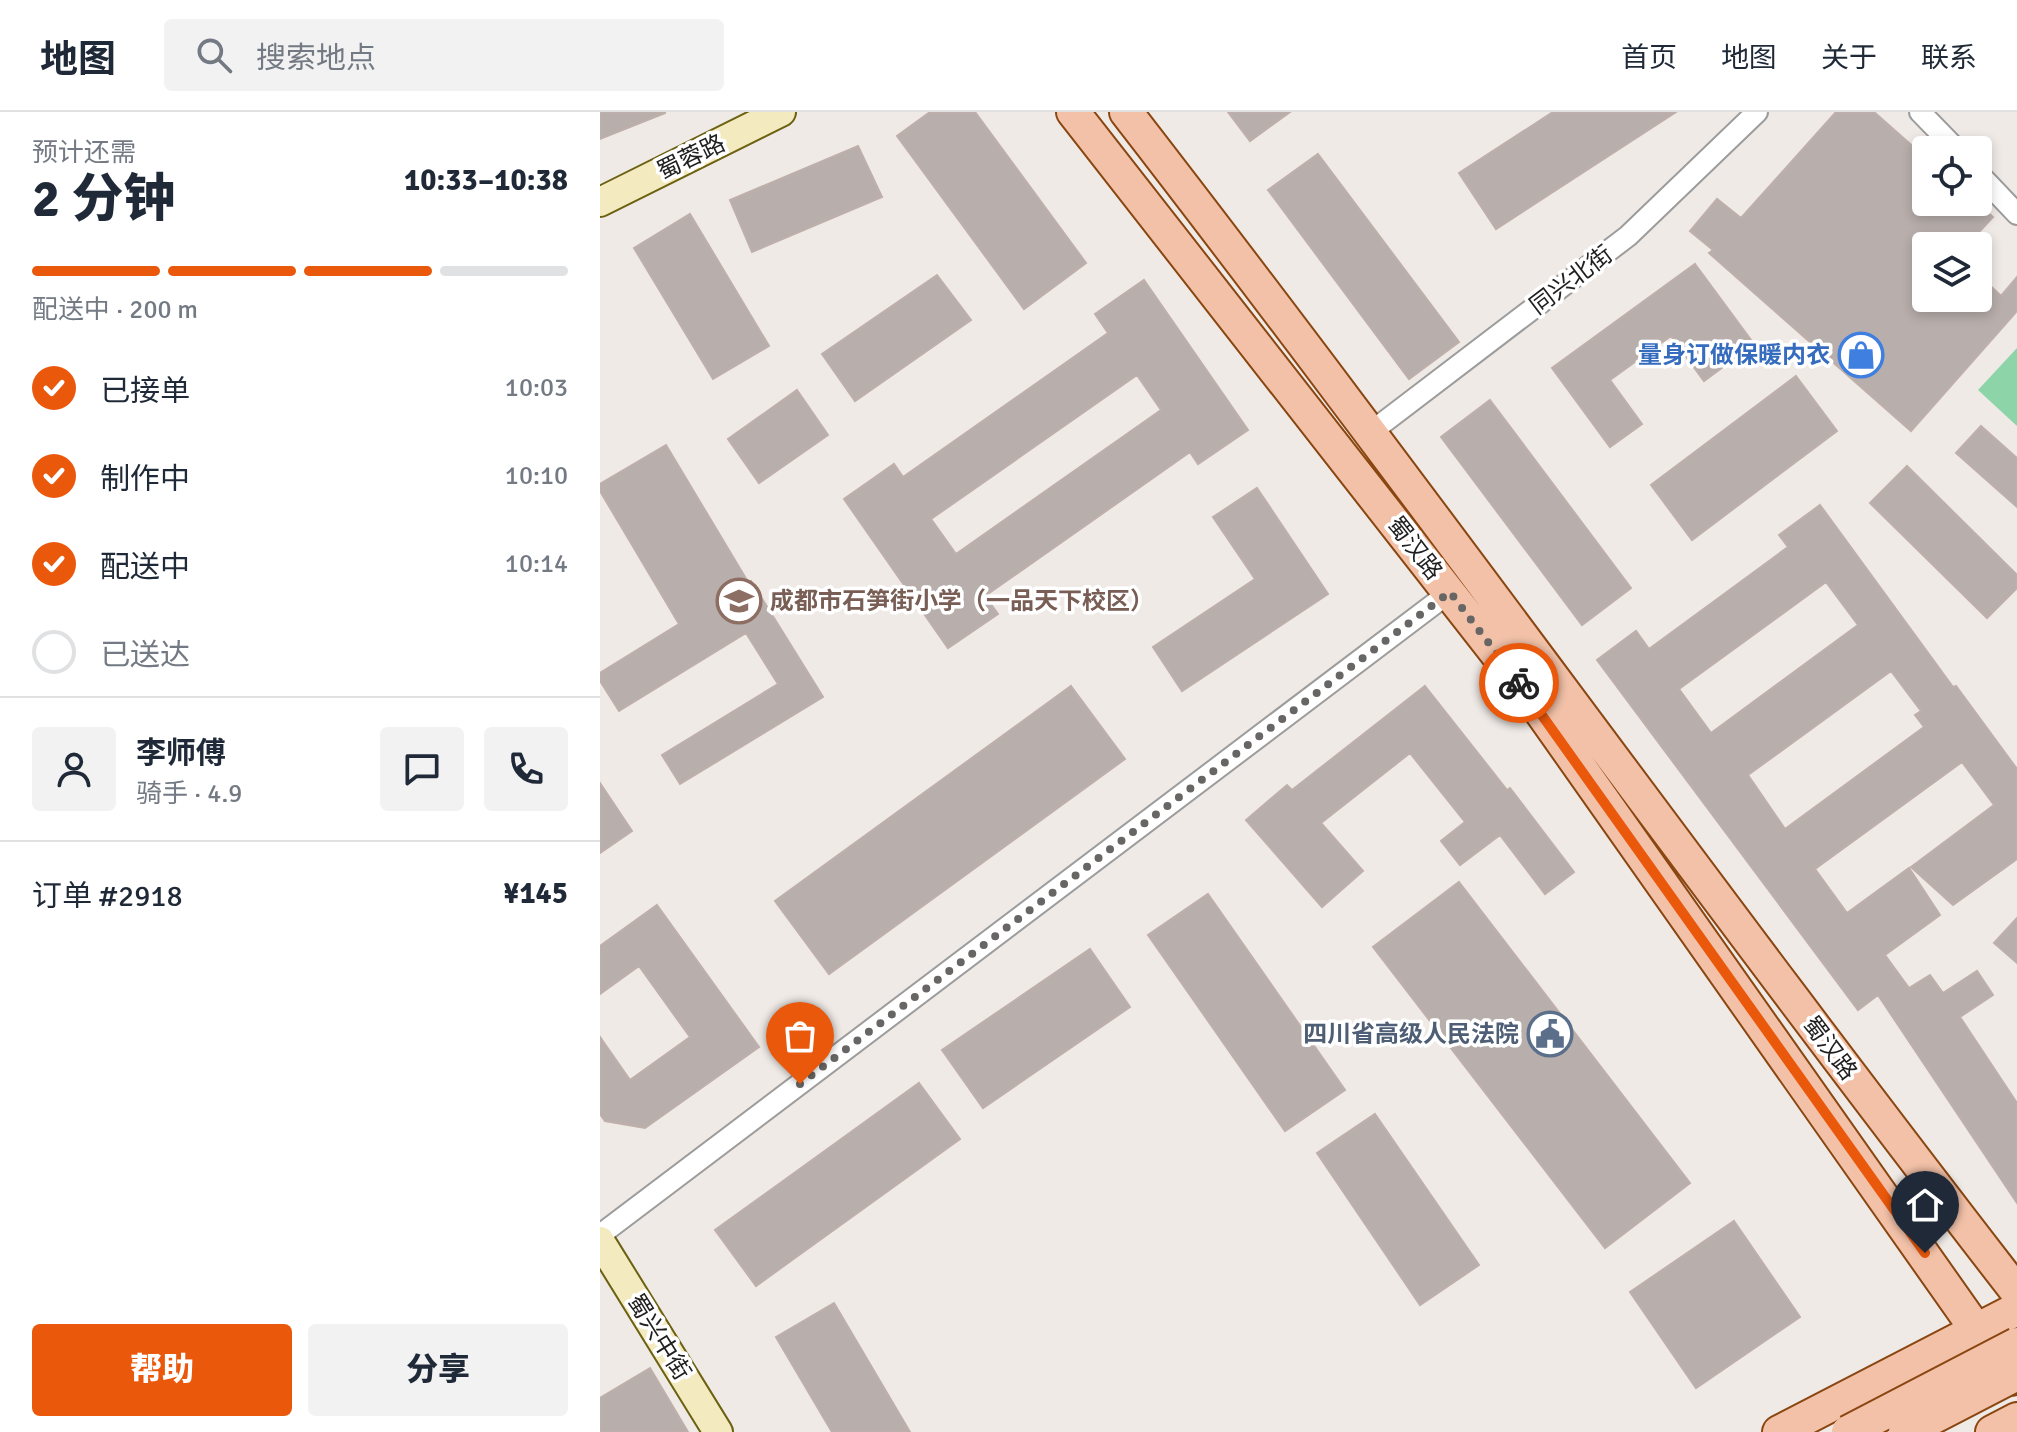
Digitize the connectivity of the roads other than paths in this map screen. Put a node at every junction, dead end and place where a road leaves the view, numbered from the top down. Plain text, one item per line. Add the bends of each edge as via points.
1 (781, 112) edge
2 (1073, 112) edge
3 (1126, 112) edge
4 (1757, 112) edge
5 (1920, 112) edge
6 (1943, 136) edge
7 (1992, 188) edge
8 (600, 202) edge
9 (2017, 214) edge
10 (1371, 432) junction
11 (1450, 592) junction
12 (600, 1235) edge
13 (600, 1241) edge
14 (2017, 1292) edge
15 (2017, 1309) edge
16 (1979, 1330) junction
17 (2017, 1344) edge
18 (2017, 1374) edge
19 (2017, 1388) edge
20 (2017, 1419) edge
21 (718, 1432) edge
22 (1779, 1432) edge
23 (1848, 1432) edge
24 (1905, 1432) edge
25 (1992, 1432) edge

1 - 8 street, 蜀蓉路
2 - 11 main road, 蜀汉路
3 - 10 main road, 蜀汉路
4 - 10 street, 同兴北街 via 1628,236
5 - 6 street
7 - 9 street
10 - 14 main road, 蜀汉路
11 - 12 street
11 - 16 main road, 蜀汉路 via 1529,695
13 - 21 street, 蜀兴中街
15 - 16 main road
16 - 19 main road, 蜀汉路
16 - 22 main road
17 - 23 main road, bridge
18 - 24 main road, bridge
20 - 25 main road

